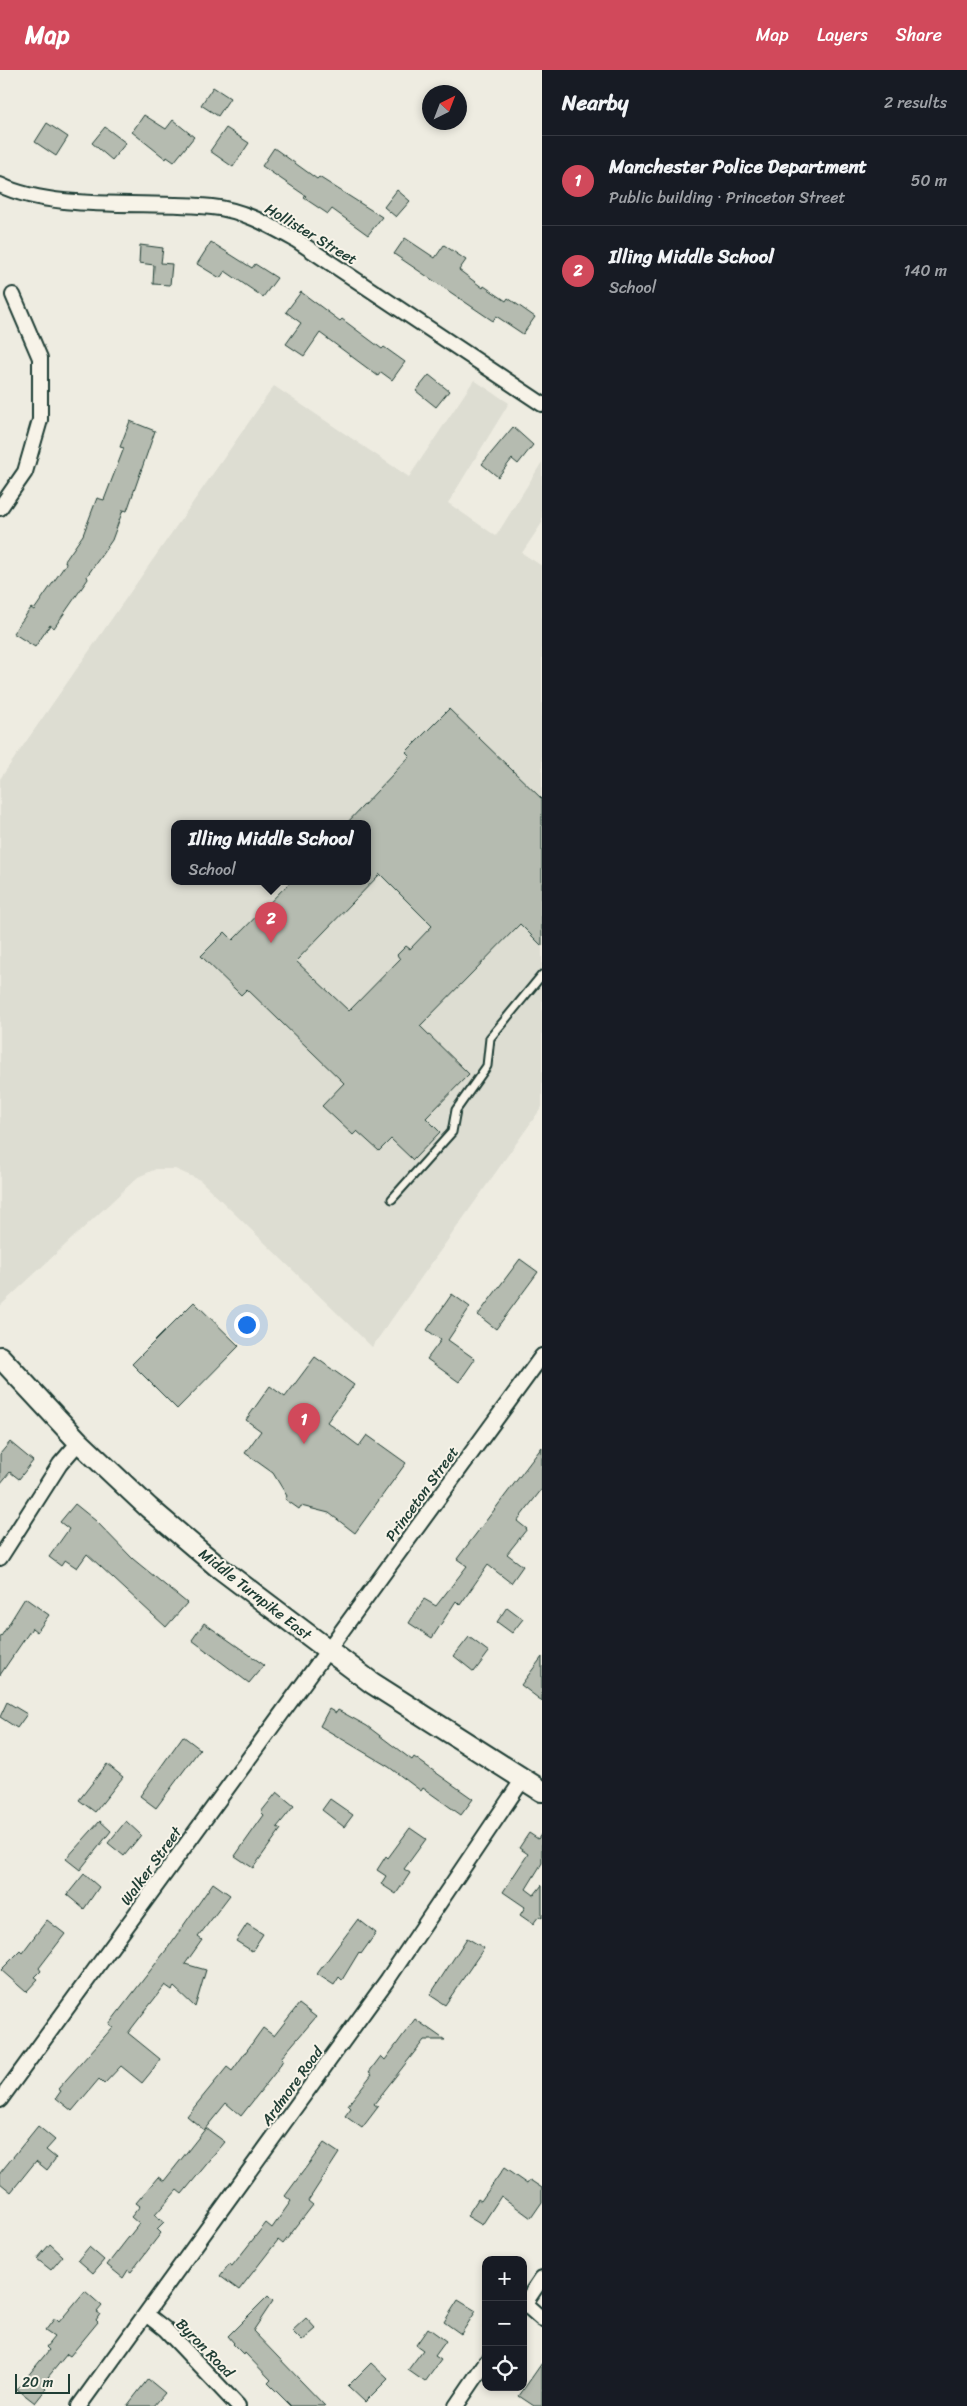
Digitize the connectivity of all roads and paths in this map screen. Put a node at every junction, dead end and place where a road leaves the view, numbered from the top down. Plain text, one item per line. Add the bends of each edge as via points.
1 (0, 185) edge
2 (13, 295) dead end
3 (542, 404) edge
4 (0, 508) edge
5 (542, 975) edge
6 (392, 1198) dead end
7 (542, 1356) edge
8 (0, 1357) edge
9 (79, 1442) junction
10 (0, 1558) edge
11 (328, 1651) junction
12 (523, 1779) junction
13 (542, 1791) edge
14 (0, 2100) edge
15 (542, 2278) edge
16 (527, 2301) edge
17 (527, 2308) edge
18 (146, 2314) junction
19 (542, 2320) edge
20 (482, 2368) edge
21 (79, 2406) edge
22 (238, 2406) edge
23 (456, 2406) edge

1 - 3 street, Hollister Street via 18,194 61,200 213,207 259,218
2 - 4 street via 40,358 40,420 25,472
5 - 6 lane via 490,1038 487,1066 456,1110 452,1132
7 - 11 street, Princeton Street
8 - 9 main road, Middle Turnpike East
9 - 10 street via 60,1464
9 - 11 main road, Middle Turnpike East via 217,1566
11 - 12 main road, Middle Turnpike East via 372,1683
11 - 14 street, Walker Street
12 - 13 main road, Middle Turnpike East
12 - 18 street, Ardmore Road via 388,1979
15 - 16 street
17 - 19 street
18 - 21 street, Ardmore Road
18 - 22 street, Byron Road via 165,2329
20 - 23 street

